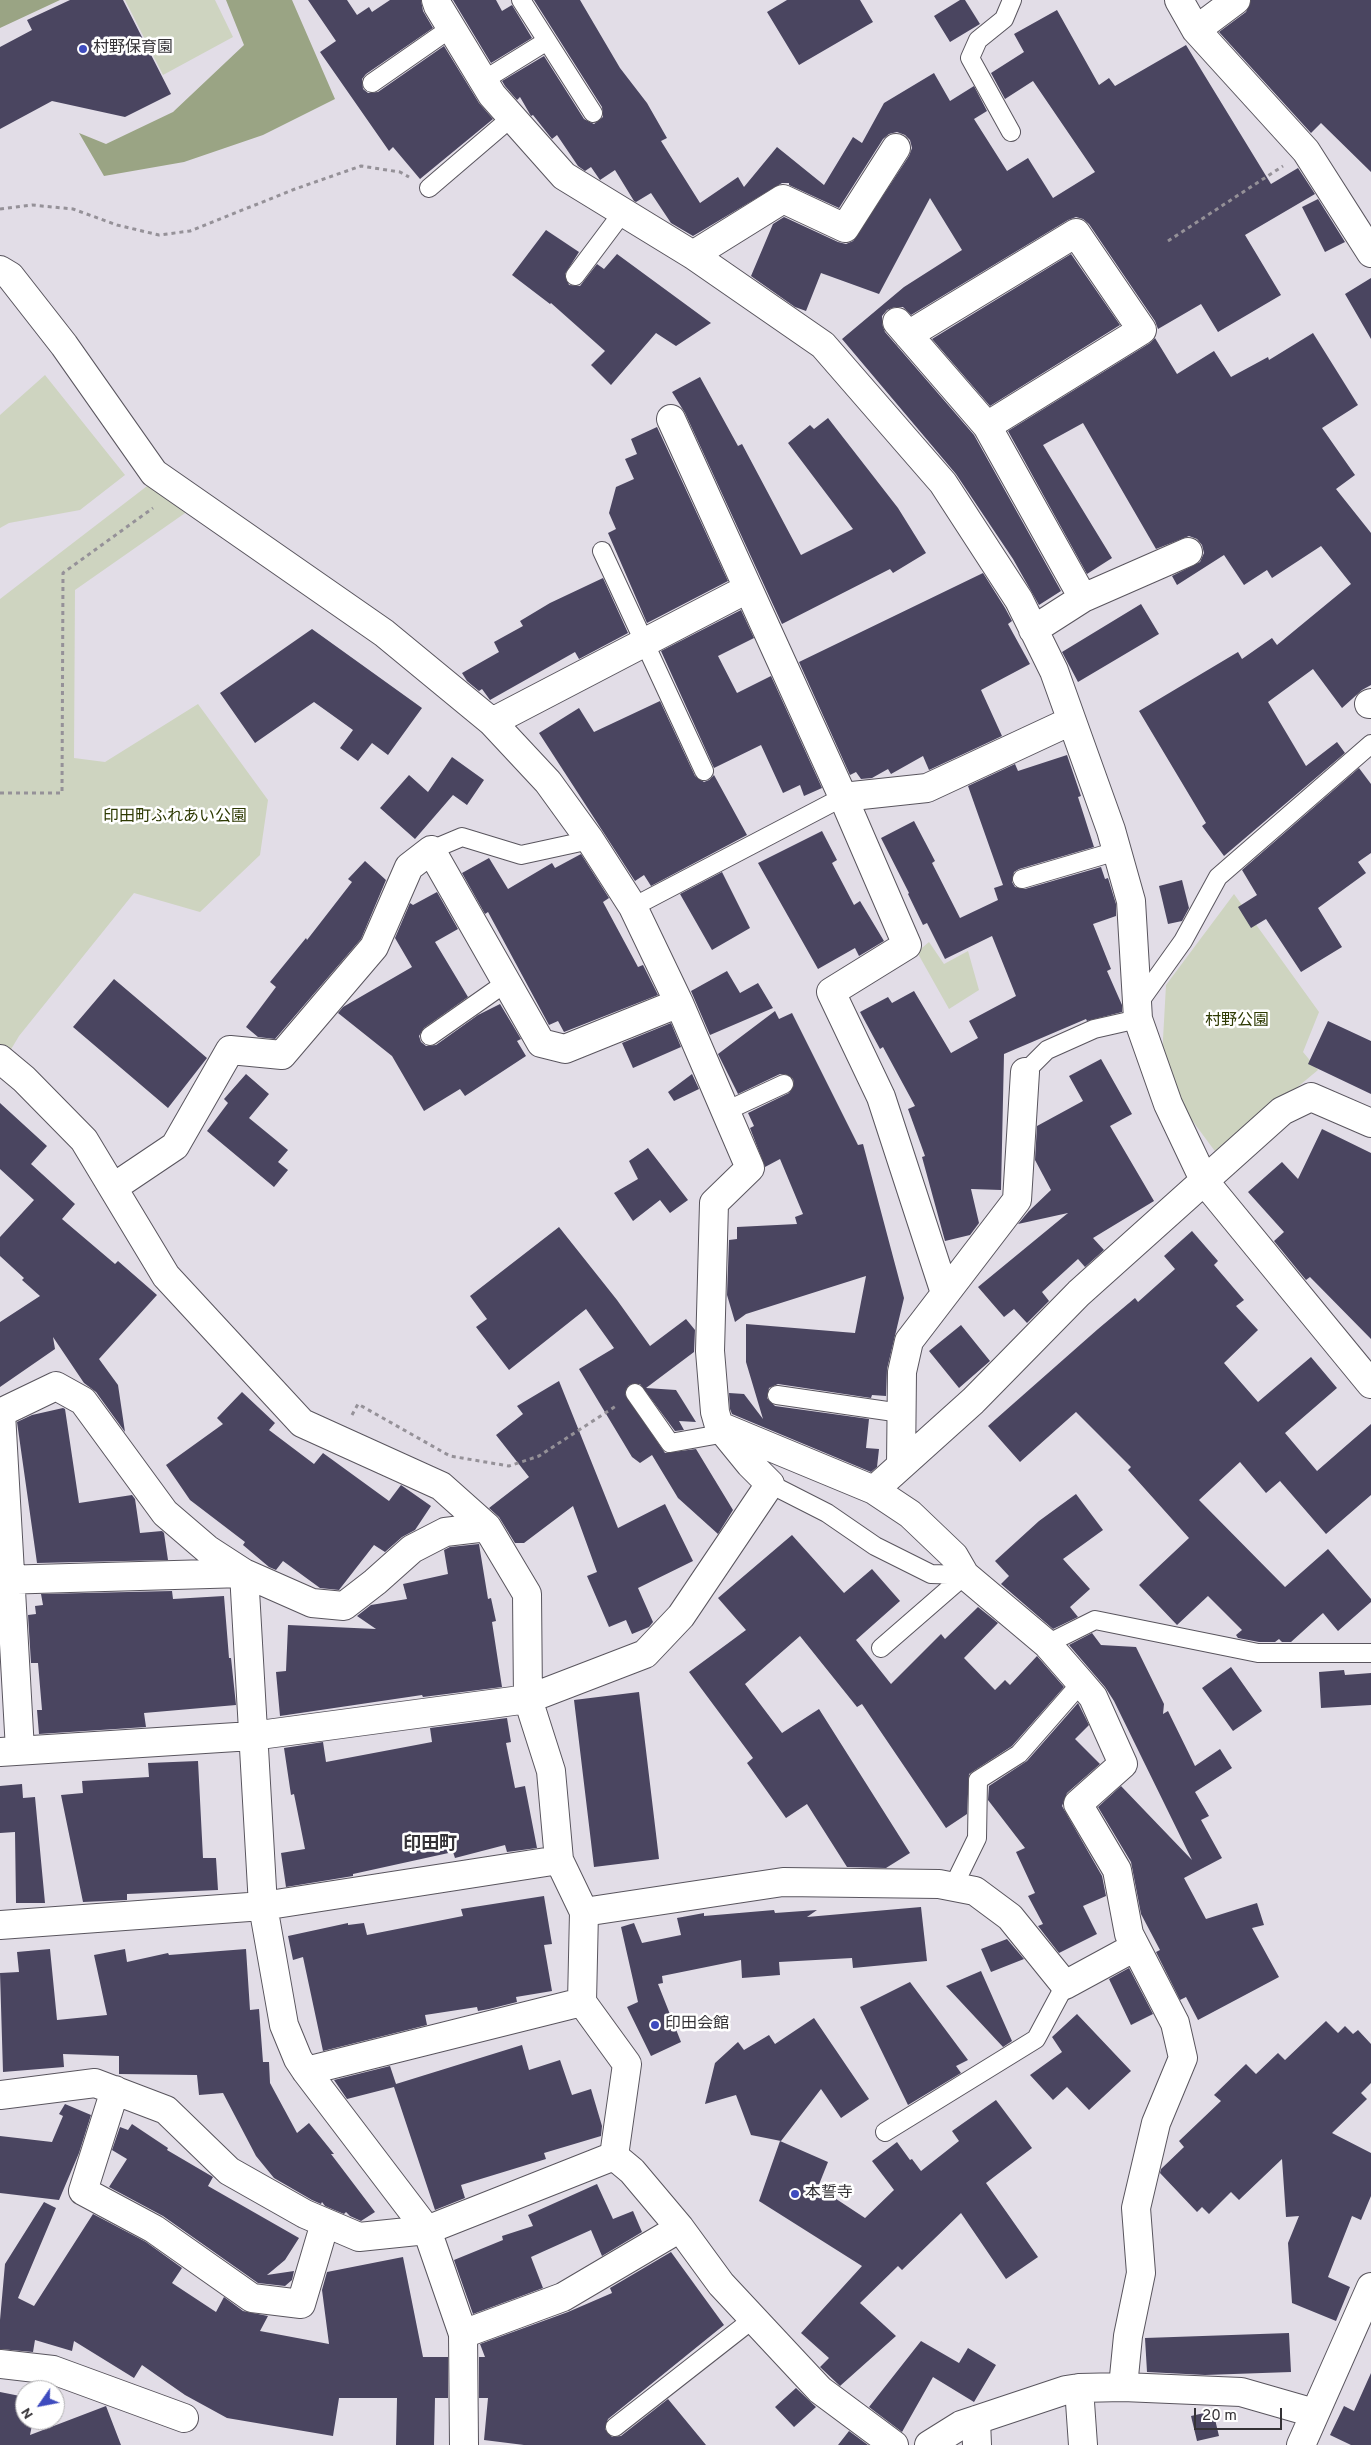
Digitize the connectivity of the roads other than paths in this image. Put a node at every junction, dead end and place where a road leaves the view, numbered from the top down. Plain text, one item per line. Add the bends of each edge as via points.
1 (436, 0) edge
2 (521, 0) edge
3 (1012, 0) edge
4 (1179, 0) edge
5 (1236, 0) edge
6 (451, 28) junction
7 (1196, 30) junction
8 (547, 41) junction
9 (484, 80) junction
10 (372, 82) dead end
11 (593, 113) dead end
12 (512, 118) junction
13 (1011, 132) dead end
14 (896, 148) dead end
15 (429, 188) road end
16 (623, 212) junction
17 (1371, 252) edge
18 (692, 255) junction
19 (0, 270) edge
20 (574, 276) dead end
21 (671, 419) dead end
22 (987, 426) junction
23 (602, 551) dead end
24 (1188, 552) dead end
25 (747, 589) junction
26 (1083, 598) junction
27 (1033, 630) junction
28 (644, 643) junction
29 (1071, 721) junction
30 (492, 722) junction
31 (1371, 744) edge
32 (704, 771) dead end
33 (843, 797) junction
34 (590, 840) junction
35 (431, 850) junction
36 (1117, 851) junction
37 (1022, 879) dead end
38 (634, 907) junction
39 (507, 982) junction
40 (679, 1003) junction
41 (1138, 1011) junction
42 (430, 1036) dead end
43 (0, 1059) edge
44 (1025, 1072) joint
45 (784, 1084) dead end
46 (726, 1111) junction
47 (1371, 1123) edge
48 (1204, 1182) junction
49 (114, 1187) junction
50 (945, 1293) junction
51 (1369, 1377) edge
52 (636, 1393) road end
53 (777, 1395) dead end
54 (1, 1413) edge
55 (902, 1413) junction
56 (722, 1429) junction
57 (901, 1465) junction
58 (770, 1484) junction
59 (874, 1490) junction
60 (487, 1527) junction
61 (244, 1573) junction
62 (965, 1575) junction
63 (5, 1579) edge
64 (1047, 1644) junction
65 (881, 1648) dead end
66 (1371, 1653) edge
67 (1081, 1683) junction
68 (528, 1699) junction
69 (252, 1736) junction
70 (10, 1751) edge
71 (559, 1860) junction
72 (953, 1887) junction
73 (263, 1906) junction
74 (584, 1912) junction
75 (0, 1925) edge
76 (1136, 1947) junction
77 (1065, 1985) junction
78 (582, 2002) junction
79 (306, 2071) junction
80 (115, 2090) junction
81 (0, 2095) edge
82 (885, 2132) dead end
83 (614, 2156) junction
84 (324, 2223) junction
85 (680, 2228) junction
86 (427, 2230) junction
87 (1371, 2287) edge
88 (753, 2319) junction
89 (464, 2334) junction
90 (0, 2364) edge
91 (1123, 2387) junction
92 (1079, 2388) junction
93 (1314, 2413) junction
94 (184, 2418) dead end
95 (615, 2428) dead end
96 (976, 2432) edge
97 (464, 2445) edge
98 (894, 2445) edge
99 (928, 2445) edge
100 (1083, 2445) edge
101 (1301, 2445) edge

1 - 6 street
2 - 8 lane
3 - 13 lane via 1004,19 978,40 970,58
4 - 7 street
5 - 7 street
6 - 9 street
6 - 10 lane
7 - 17 street via 1306,151
8 - 9 lane
8 - 11 lane
9 - 12 street
12 - 15 lane
12 - 16 street via 564,176
14 - 18 street via 845,228 783,199
16 - 18 street
16 - 20 lane
18 - 27 street via 823,345 943,483 1019,600
19 - 30 street via 10,276 64,345 154,472 384,633
21 - 25 street
22 - 22 street via 902,329 1076,232 1142,330
22 - 26 street
23 - 28 lane
24 - 26 street
25 - 28 street
25 - 33 street
26 - 27 street
27 - 29 street via 1054,671
28 - 30 street
28 - 32 lane
29 - 33 street via 927,788
29 - 36 street
30 - 34 street via 532,763
31 - 41 lane via 1218,877 1183,942
33 - 38 lane
33 - 50 street via 907,945 830,992 881,1097
34 - 35 lane via 521,855 462,837
34 - 38 street
35 - 39 street
35 - 49 street via 409,867 374,946 282,1055 230,1050 175,1146
36 - 37 lane
36 - 41 street via 1131,901
38 - 40 street
39 - 40 street via 542,1043 566,1049
39 - 42 lane
40 - 46 street
41 - 44 lane via 1047,1050
41 - 48 street via 1168,1104
43 - 49 street via 84,1140
44 - 50 street via 1017,1200
45 - 46 lane
46 - 56 street via 750,1168 714,1202 710,1351 715,1412
47 - 48 street via 1311,1097 1282,1111
48 - 51 street
48 - 57 street via 1079,1293 973,1401
49 - 60 street via 166,1276 302,1423 441,1486
50 - 55 street via 909,1341 902,1372
52 - 56 lane via 670,1443
53 - 55 lane
54 - 61 street via 56,1386 83,1401 165,1513 207,1549
54 - 63 street
55 - 57 street
56 - 58 street
56 - 59 street
57 - 59 street
58 - 62 lane via 827,1513 875,1546 931,1574
58 - 68 street via 681,1616 645,1654
59 - 62 street via 916,1520 954,1556
60 - 61 street via 445,1532 412,1549 344,1606 312,1603
60 - 68 street via 527,1594
61 - 63 street
61 - 69 street
62 - 64 street
62 - 65 lane
63 - 70 street
64 - 66 lane via 1095,1620 1258,1653
64 - 67 street
67 - 72 lane via 1019,1754 978,1780 977,1838
67 - 76 street via 1094,1697 1123,1764 1078,1804 1117,1870 1129,1934
68 - 69 street
68 - 71 street via 551,1771
69 - 70 street
69 - 73 street
71 - 73 street
71 - 74 street
72 - 74 street via 939,1884 784,1882
72 - 77 street via 976,1891 1010,1917
73 - 75 street
73 - 79 street via 284,2025
74 - 78 street
76 - 77 street
76 - 91 street via 1175,2023 1183,2058 1156,2123 1136,2208 1141,2273 1128,2336
77 - 82 lane via 1036,2039
78 - 79 street
78 - 83 street via 627,2064
79 - 86 street
80 - 81 street via 95,2083
80 - 84 street via 166,2110 228,2171
80 - 84 street via 83,2191 154,2229 252,2298 301,2304
83 - 85 street via 632,2171
83 - 86 street
84 - 86 street via 359,2237
85 - 88 street via 721,2284
85 - 89 street via 563,2297
86 - 89 street
87 - 93 street
88 - 95 lane
88 - 98 street via 820,2390
89 - 97 street
90 - 94 street via 53,2370
91 - 92 street
91 - 93 street via 1241,2392
92 - 96 street via 1066,2390
92 - 100 street
93 - 101 street
96 - 99 street via 962,2424

